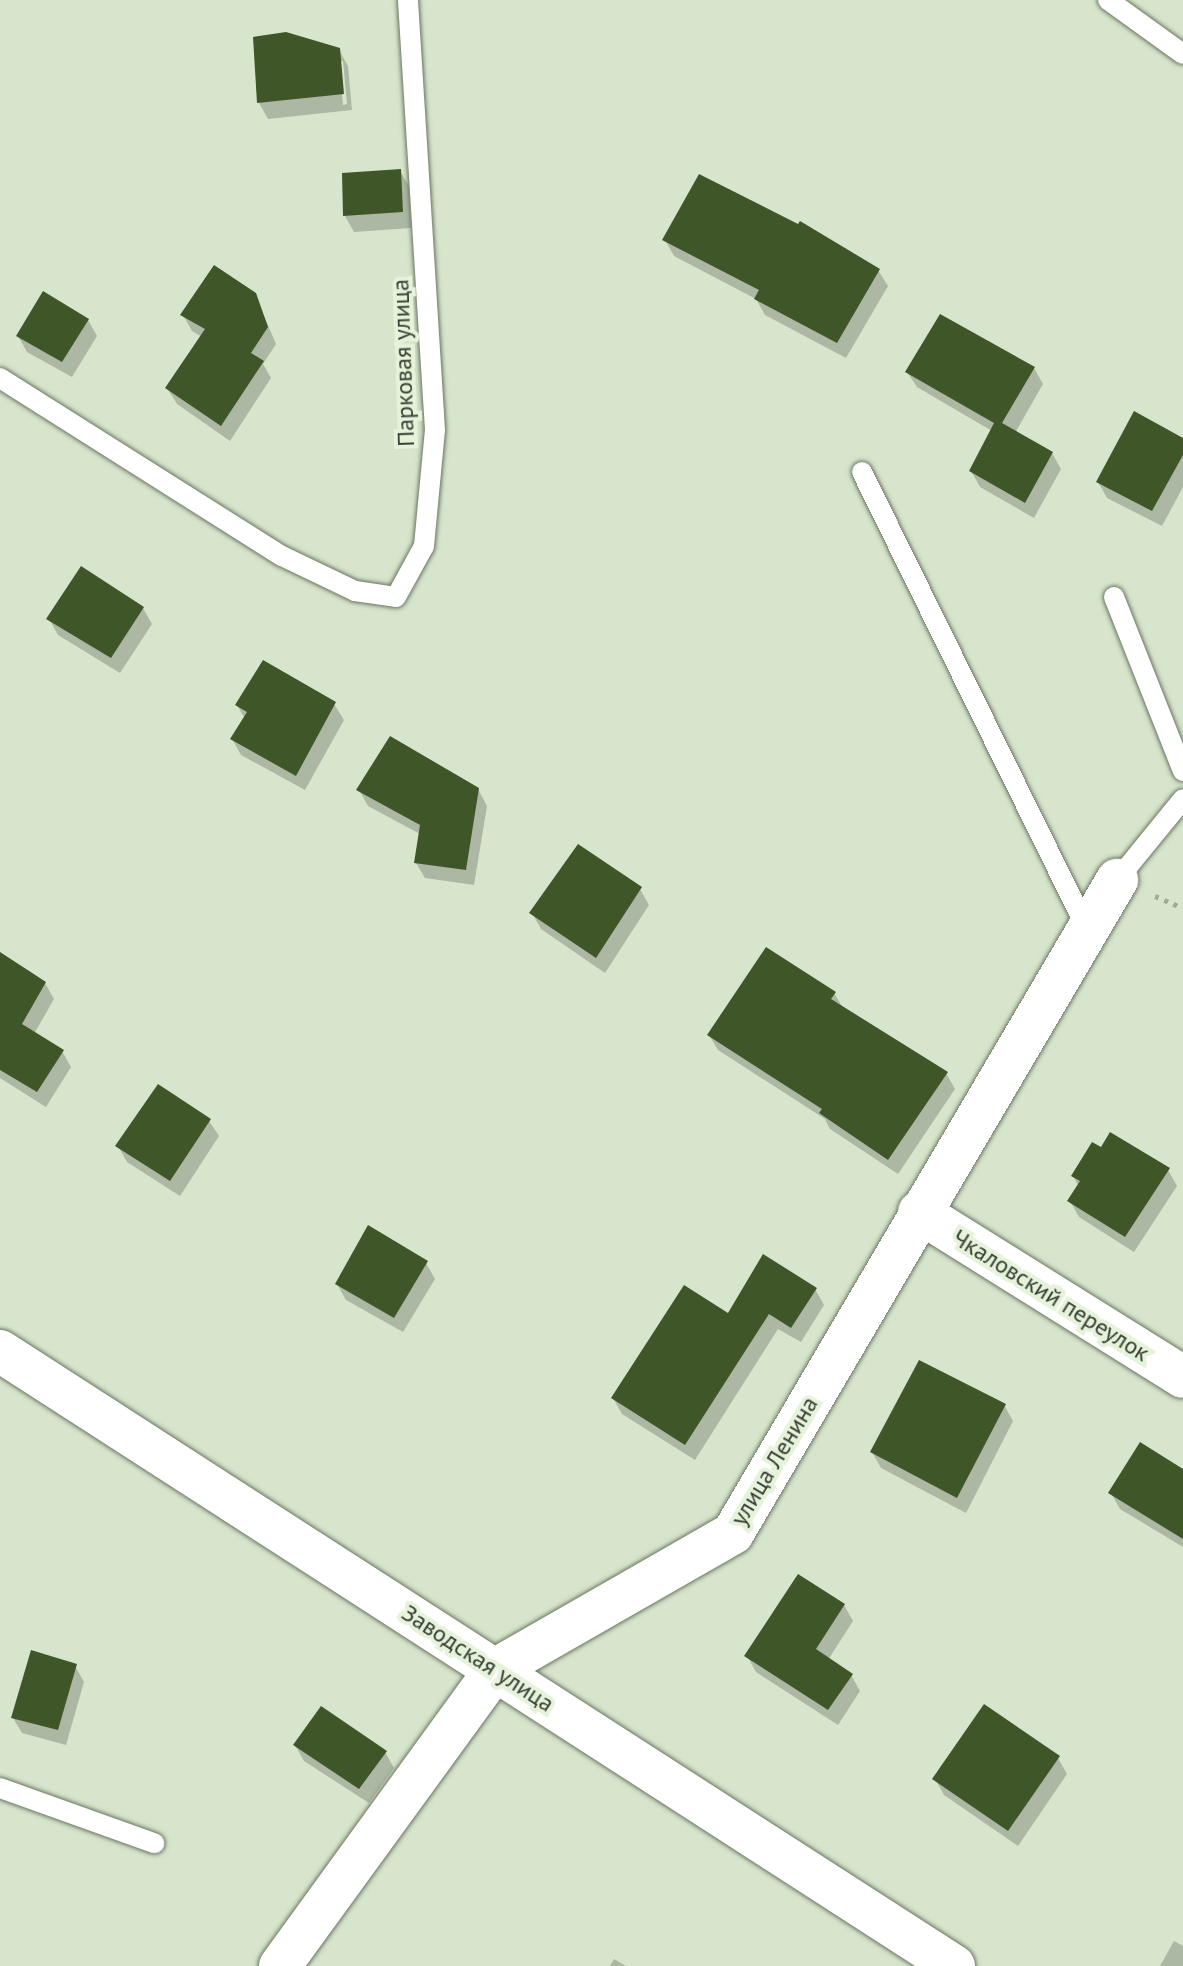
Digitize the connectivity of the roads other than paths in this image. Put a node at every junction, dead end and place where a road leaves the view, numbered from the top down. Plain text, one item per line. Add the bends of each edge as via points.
1 (408, 0) edge
2 (1108, 0) edge
3 (1183, 54) edge
4 (0, 378) edge
5 (862, 472) dead end
6 (1114, 597) dead end
7 (1183, 771) edge
8 (1183, 799) edge
9 (1117, 880) joint
10 (1087, 929) junction
11 (919, 1212) junction
12 (0, 1351) edge
13 (1183, 1377) edge
14 (496, 1669) junction
15 (0, 1788) edge
16 (154, 1843) dead end
17 (280, 1966) edge
18 (954, 1966) edge

1 - 4 lane, Парковая улица via 435,430 424,546 396,597 355,591 282,556
2 - 3 lane
5 - 10 lane
6 - 7 lane
8 - 9 lane
9 - 10 street, улица Ленина
10 - 11 street, улица Ленина
11 - 13 street, Чкаловский переулок
11 - 14 street, улица Ленина via 733,1533
12 - 14 street, Заводская улица
14 - 17 street, улица Ленина
14 - 18 street, Заводская улица
15 - 16 lane

